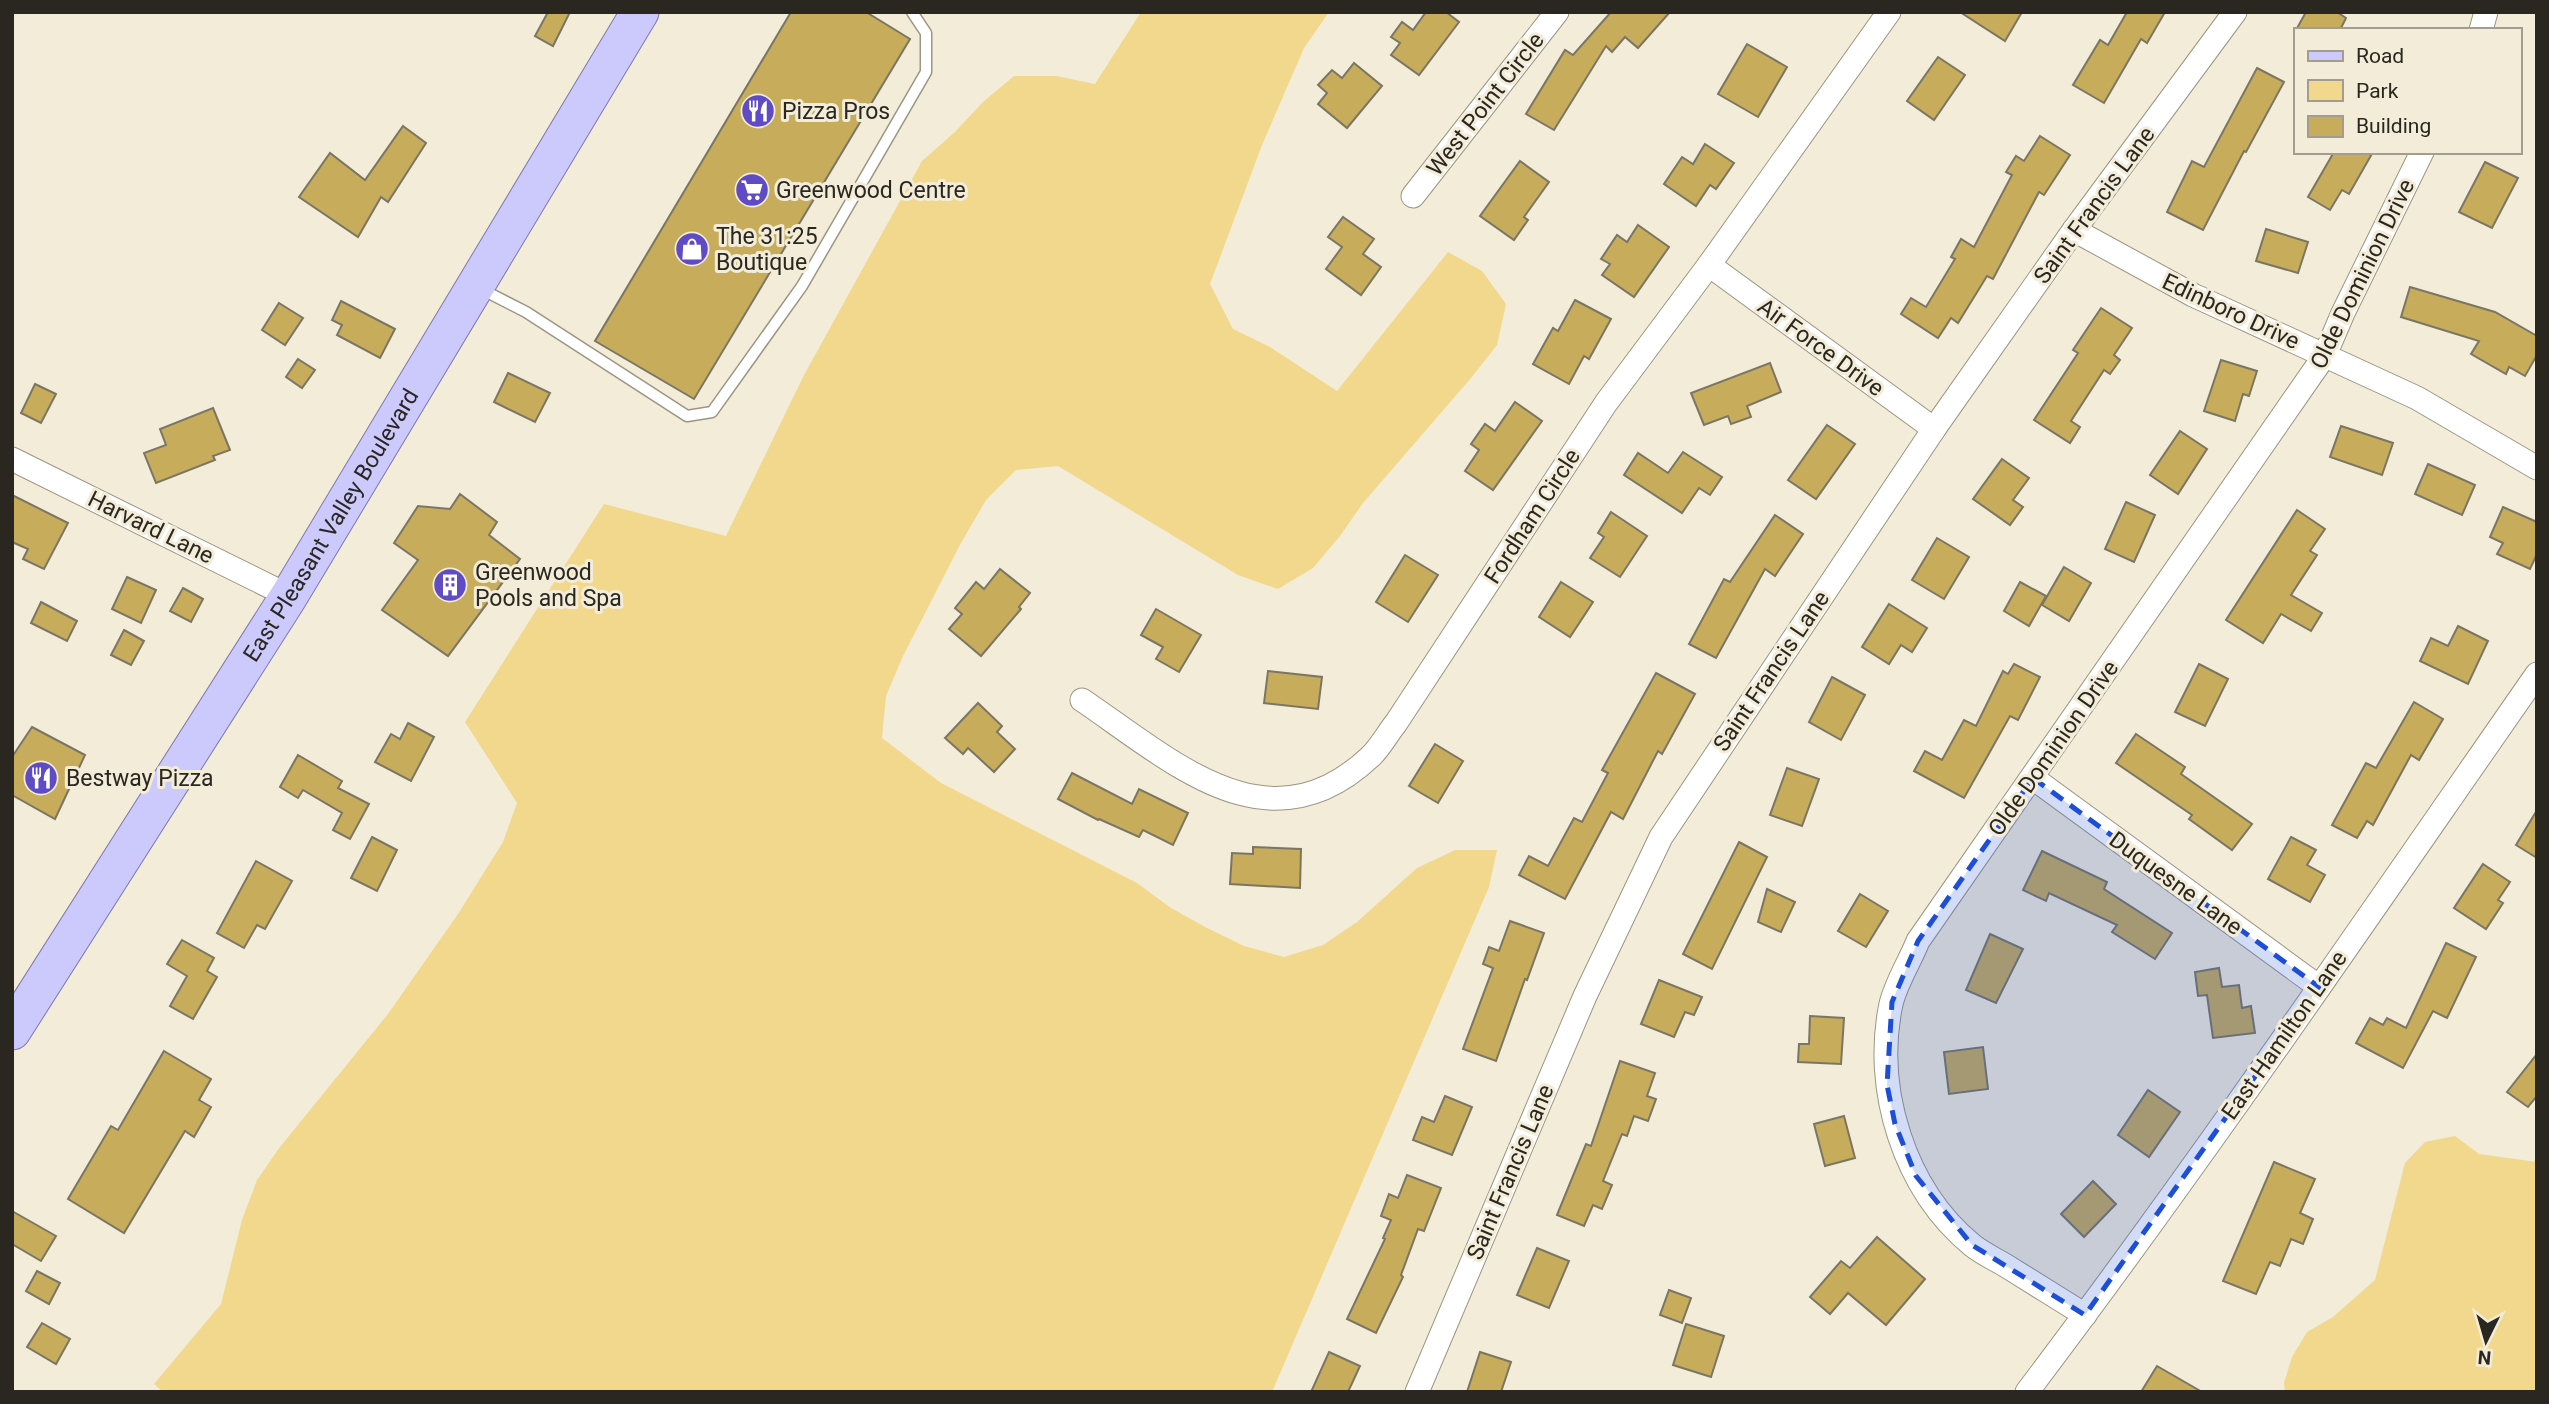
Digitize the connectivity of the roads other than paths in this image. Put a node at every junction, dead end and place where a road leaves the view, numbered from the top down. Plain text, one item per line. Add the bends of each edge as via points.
1 (640, 12) edge
2 (912, 12) edge
3 (1557, 12) edge
4 (1889, 12) edge
5 (2235, 12) edge
6 (2421, 154) edge
7 (1413, 195) dead end
8 (2074, 230) junction
9 (1709, 265) junction
10 (475, 286) junction
11 (2325, 355) junction
12 (1934, 429) junction
13 (12, 459) edge
14 (2537, 468) edge
15 (289, 596) junction
16 (2537, 674) edge
17 (1082, 700) dead end
18 (2033, 778) junction
19 (2319, 987) junction
20 (18, 1008) edge
21 (2085, 1315) junction
22 (1417, 1392) edge
23 (2026, 1392) edge

1 - 10 main road, East Pleasant Valley Boulevard
2 - 10 lane via 926,33 926,72 802,286 712,412 687,416 526,312
3 - 7 street, West Point Circle
4 - 9 street, Fordham Circle
5 - 8 street, Saint Francis Lane
6 - 11 street, Olde Dominion Drive
8 - 11 street, Edinboro Drive via 2193,295
8 - 12 street, Saint Francis Lane
9 - 12 street, Air Force Drive
9 - 17 street, Fordham Circle via 1606,403 1396,723 1371,756 1337,783 1297,797 1261,799 1225,790 1195,777
10 - 15 main road, East Pleasant Valley Boulevard
11 - 14 street, Edinboro Drive via 2417,398
11 - 18 street, Olde Dominion Drive
12 - 22 street, Saint Francis Lane via 1661,837 1585,996
13 - 15 street, Harvard Lane
15 - 20 main road, East Pleasant Valley Boulevard
16 - 19 street, East Hamilton Lane
18 - 19 street, Duquesne Lane
18 - 21 street, Olde Dominion Drive via 1919,941 1892,1002 1886,1043 1887,1085 1895,1124 1916,1177 1941,1212 1972,1245
19 - 21 street, East Hamilton Lane
21 - 23 street, East Hamilton Lane

